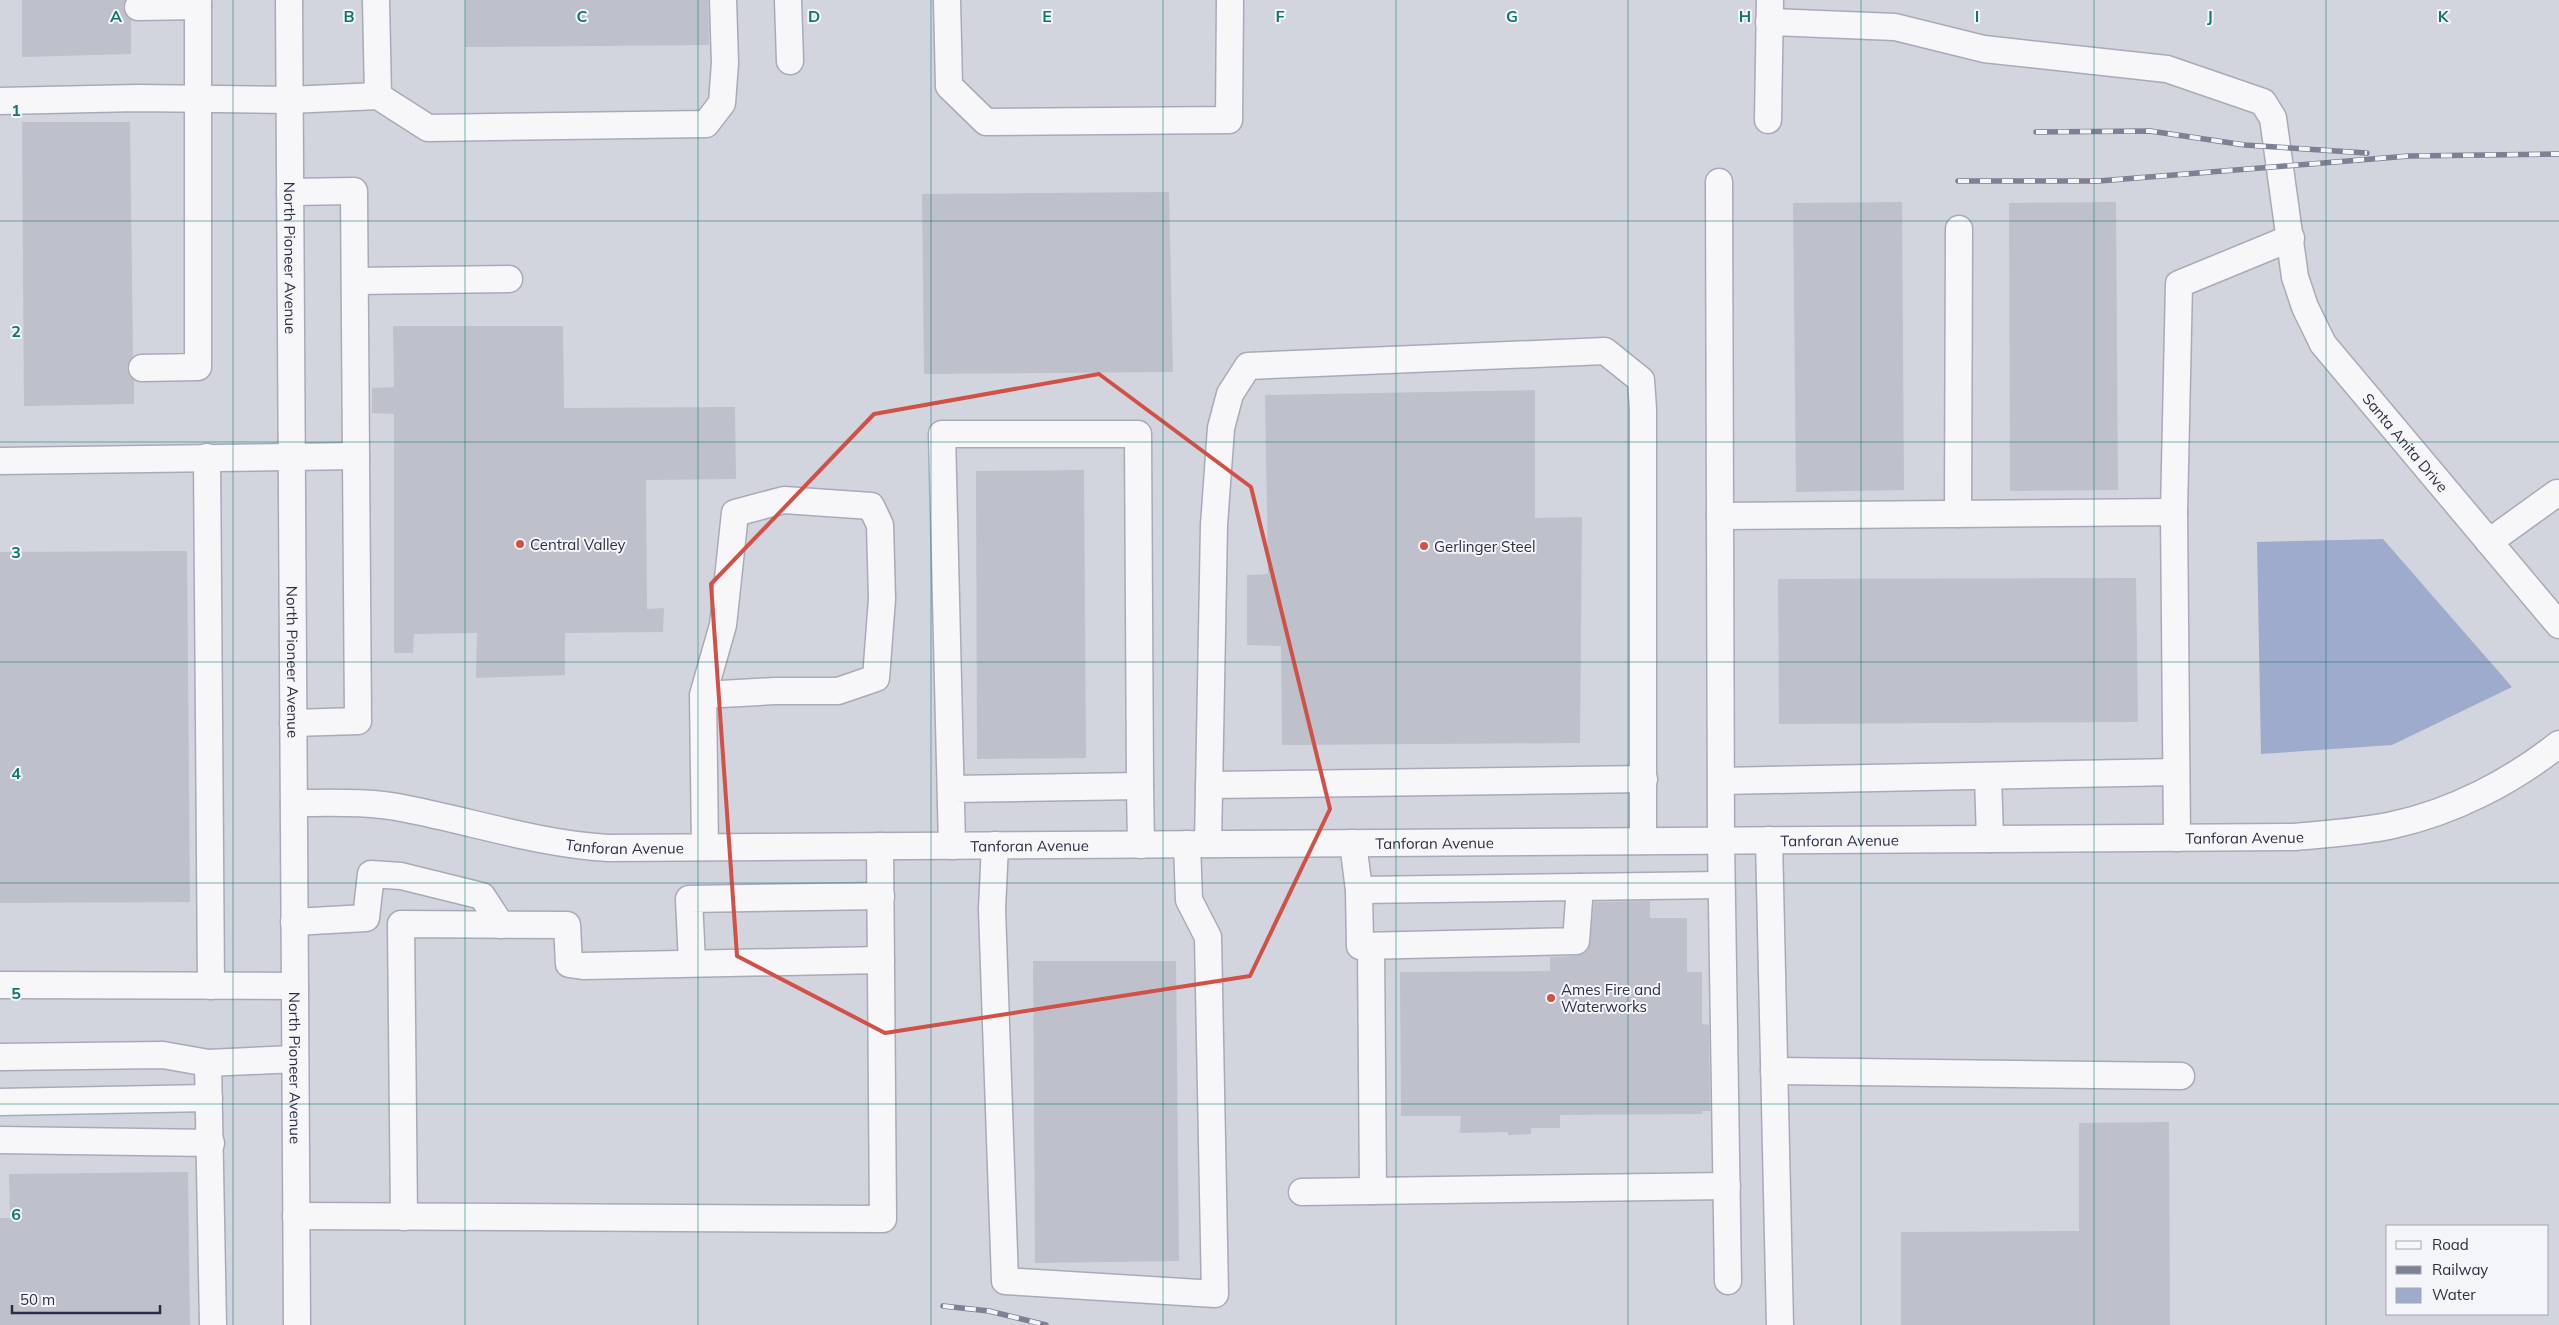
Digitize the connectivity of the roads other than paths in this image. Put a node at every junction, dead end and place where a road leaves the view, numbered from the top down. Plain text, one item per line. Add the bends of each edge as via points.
1 (289, 0) edge
2 (376, 0) edge
3 (723, 0) edge
4 (788, 0) edge
5 (947, 0) edge
6 (1230, 0) edge
7 (198, 3) edge
8 (138, 7) dead end
9 (1770, 11) edge
10 (790, 61) dead end
11 (378, 96) junction
12 (199, 99) junction
13 (289, 100) junction
14 (0, 102) edge
15 (1768, 120) dead end
16 (1719, 182) dead end
17 (290, 192) junction
18 (1959, 228) dead end
19 (2291, 238) junction
20 (509, 279) dead end
21 (354, 281) junction
22 (142, 368) dead end
23 (292, 456) junction
24 (356, 456) junction
25 (207, 457) junction
26 (0, 461) edge
27 (2558, 493) edge
28 (2174, 512) junction
29 (1958, 514) junction
30 (1720, 516) junction
31 (2489, 542) junction
32 (2559, 625) edge
33 (702, 695) junction
34 (293, 723) junction
35 (2559, 744) edge
36 (2176, 772) junction
37 (1988, 776) junction
38 (1644, 779) junction
39 (1720, 781) junction
40 (1209, 785) junction
41 (1140, 786) junction
42 (951, 789) junction
43 (294, 804) junction
44 (2177, 838) junction
45 (1990, 839) junction
46 (1769, 840) junction
47 (1643, 841) junction
48 (1720, 841) junction
49 (1354, 843) junction
50 (1141, 844) junction
51 (1198, 844) junction
52 (880, 846) junction
53 (952, 846) junction
54 (995, 846) junction
55 (705, 847) junction
56 (1721, 885) junction
57 (1580, 888) junction
58 (1359, 890) junction
59 (880, 896) junction
60 (294, 922) junction
61 (501, 925) junction
62 (1371, 946) junction
63 (881, 960) junction
64 (692, 963) junction
65 (0, 985) edge
66 (211, 986) junction
67 (295, 986) junction
68 (0, 1058) edge
69 (295, 1059) junction
70 (208, 1063) junction
71 (1774, 1072) junction
72 (2181, 1076) dead end
73 (209, 1098) junction
74 (0, 1102) edge
75 (0, 1140) edge
76 (211, 1144) junction
77 (1727, 1186) junction
78 (1373, 1191) junction
79 (1302, 1192) dead end
80 (296, 1216) junction
81 (404, 1217) junction
82 (1728, 1281) dead end
83 (213, 1325) edge
84 (297, 1325) edge
85 (1780, 1325) edge

1 - 13 street, North Pioneer Avenue
2 - 11 street
3 - 11 street via 725,63 722,103 706,124 428,128
4 - 10 street
5 - 6 street via 948,86 986,122 1229,120
7 - 8 street
7 - 12 street
9 - 15 street
9 - 19 street, Santa Anita Drive via 1895,27 1984,49 2167,69 2263,102 2273,118
11 - 13 street
12 - 13 street
12 - 14 street
12 - 22 street via 198,367
13 - 17 street, North Pioneer Avenue
16 - 30 street
17 - 21 street via 354,191
17 - 23 street, North Pioneer Avenue
18 - 29 street
19 - 28 street via 2179,284
19 - 31 street, Santa Anita Drive via 2295,277 2323,344
20 - 21 street
21 - 24 street
23 - 24 street
23 - 25 street
23 - 34 street, North Pioneer Avenue
24 - 34 street via 358,721
25 - 26 street
25 - 66 street
27 - 31 street
28 - 29 street
28 - 36 street
29 - 30 street
30 - 39 street
31 - 32 street, Santa Anita Drive
33 - 33 street via 723,625 735,513 784,500 871,506 880,525 882,599 876,678 838,691
33 - 55 street
34 - 43 street, North Pioneer Avenue
35 - 44 street, Tanforan Avenue via 2497,785 2429,814 2393,825 2294,837
36 - 37 street
36 - 44 street
37 - 39 street
37 - 45 street
38 - 40 street
38 - 40 street via 1641,380 1605,351 1248,366 1230,394 1221,428 1214,525
38 - 47 street
39 - 48 street
40 - 51 street
41 - 42 street
41 - 42 street via 1138,434 942,434
41 - 50 street
42 - 53 street
43 - 55 street, Tanforan Avenue via 380,804 575,846
43 - 60 street, North Pioneer Avenue
44 - 45 street, Tanforan Avenue
45 - 46 street, Tanforan Avenue
46 - 48 street, Tanforan Avenue
46 - 71 street
47 - 48 street, Tanforan Avenue
47 - 49 street, Tanforan Avenue
48 - 56 street
49 - 51 street, Tanforan Avenue
49 - 58 street
50 - 51 street, Tanforan Avenue
50 - 54 street, Tanforan Avenue
51 - 54 street via 1189,900 1208,937 1215,1294 1005,1281 992,908
52 - 53 street, Tanforan Avenue
52 - 55 street, Tanforan Avenue
52 - 59 street
53 - 54 street, Tanforan Avenue
56 - 57 street
56 - 77 street
57 - 58 street
57 - 62 street via 1576,941
58 - 62 street via 1360,946
59 - 63 street
59 - 64 street via 690,899
60 - 61 street via 366,918 371,874 401,876 482,896
60 - 67 street, North Pioneer Avenue
61 - 64 street via 567,925 568,964
61 - 81 street via 401,924
62 - 78 street
63 - 64 street
63 - 81 street via 883,1219
65 - 66 street
66 - 67 street
67 - 69 street, North Pioneer Avenue
68 - 70 street via 163,1055
69 - 70 street
69 - 80 street, North Pioneer Avenue
70 - 73 street
71 - 72 street
71 - 85 street
73 - 74 street
73 - 76 street
75 - 76 street
76 - 83 street
77 - 78 street
77 - 82 street
78 - 79 street
80 - 81 street
80 - 84 street, North Pioneer Avenue

